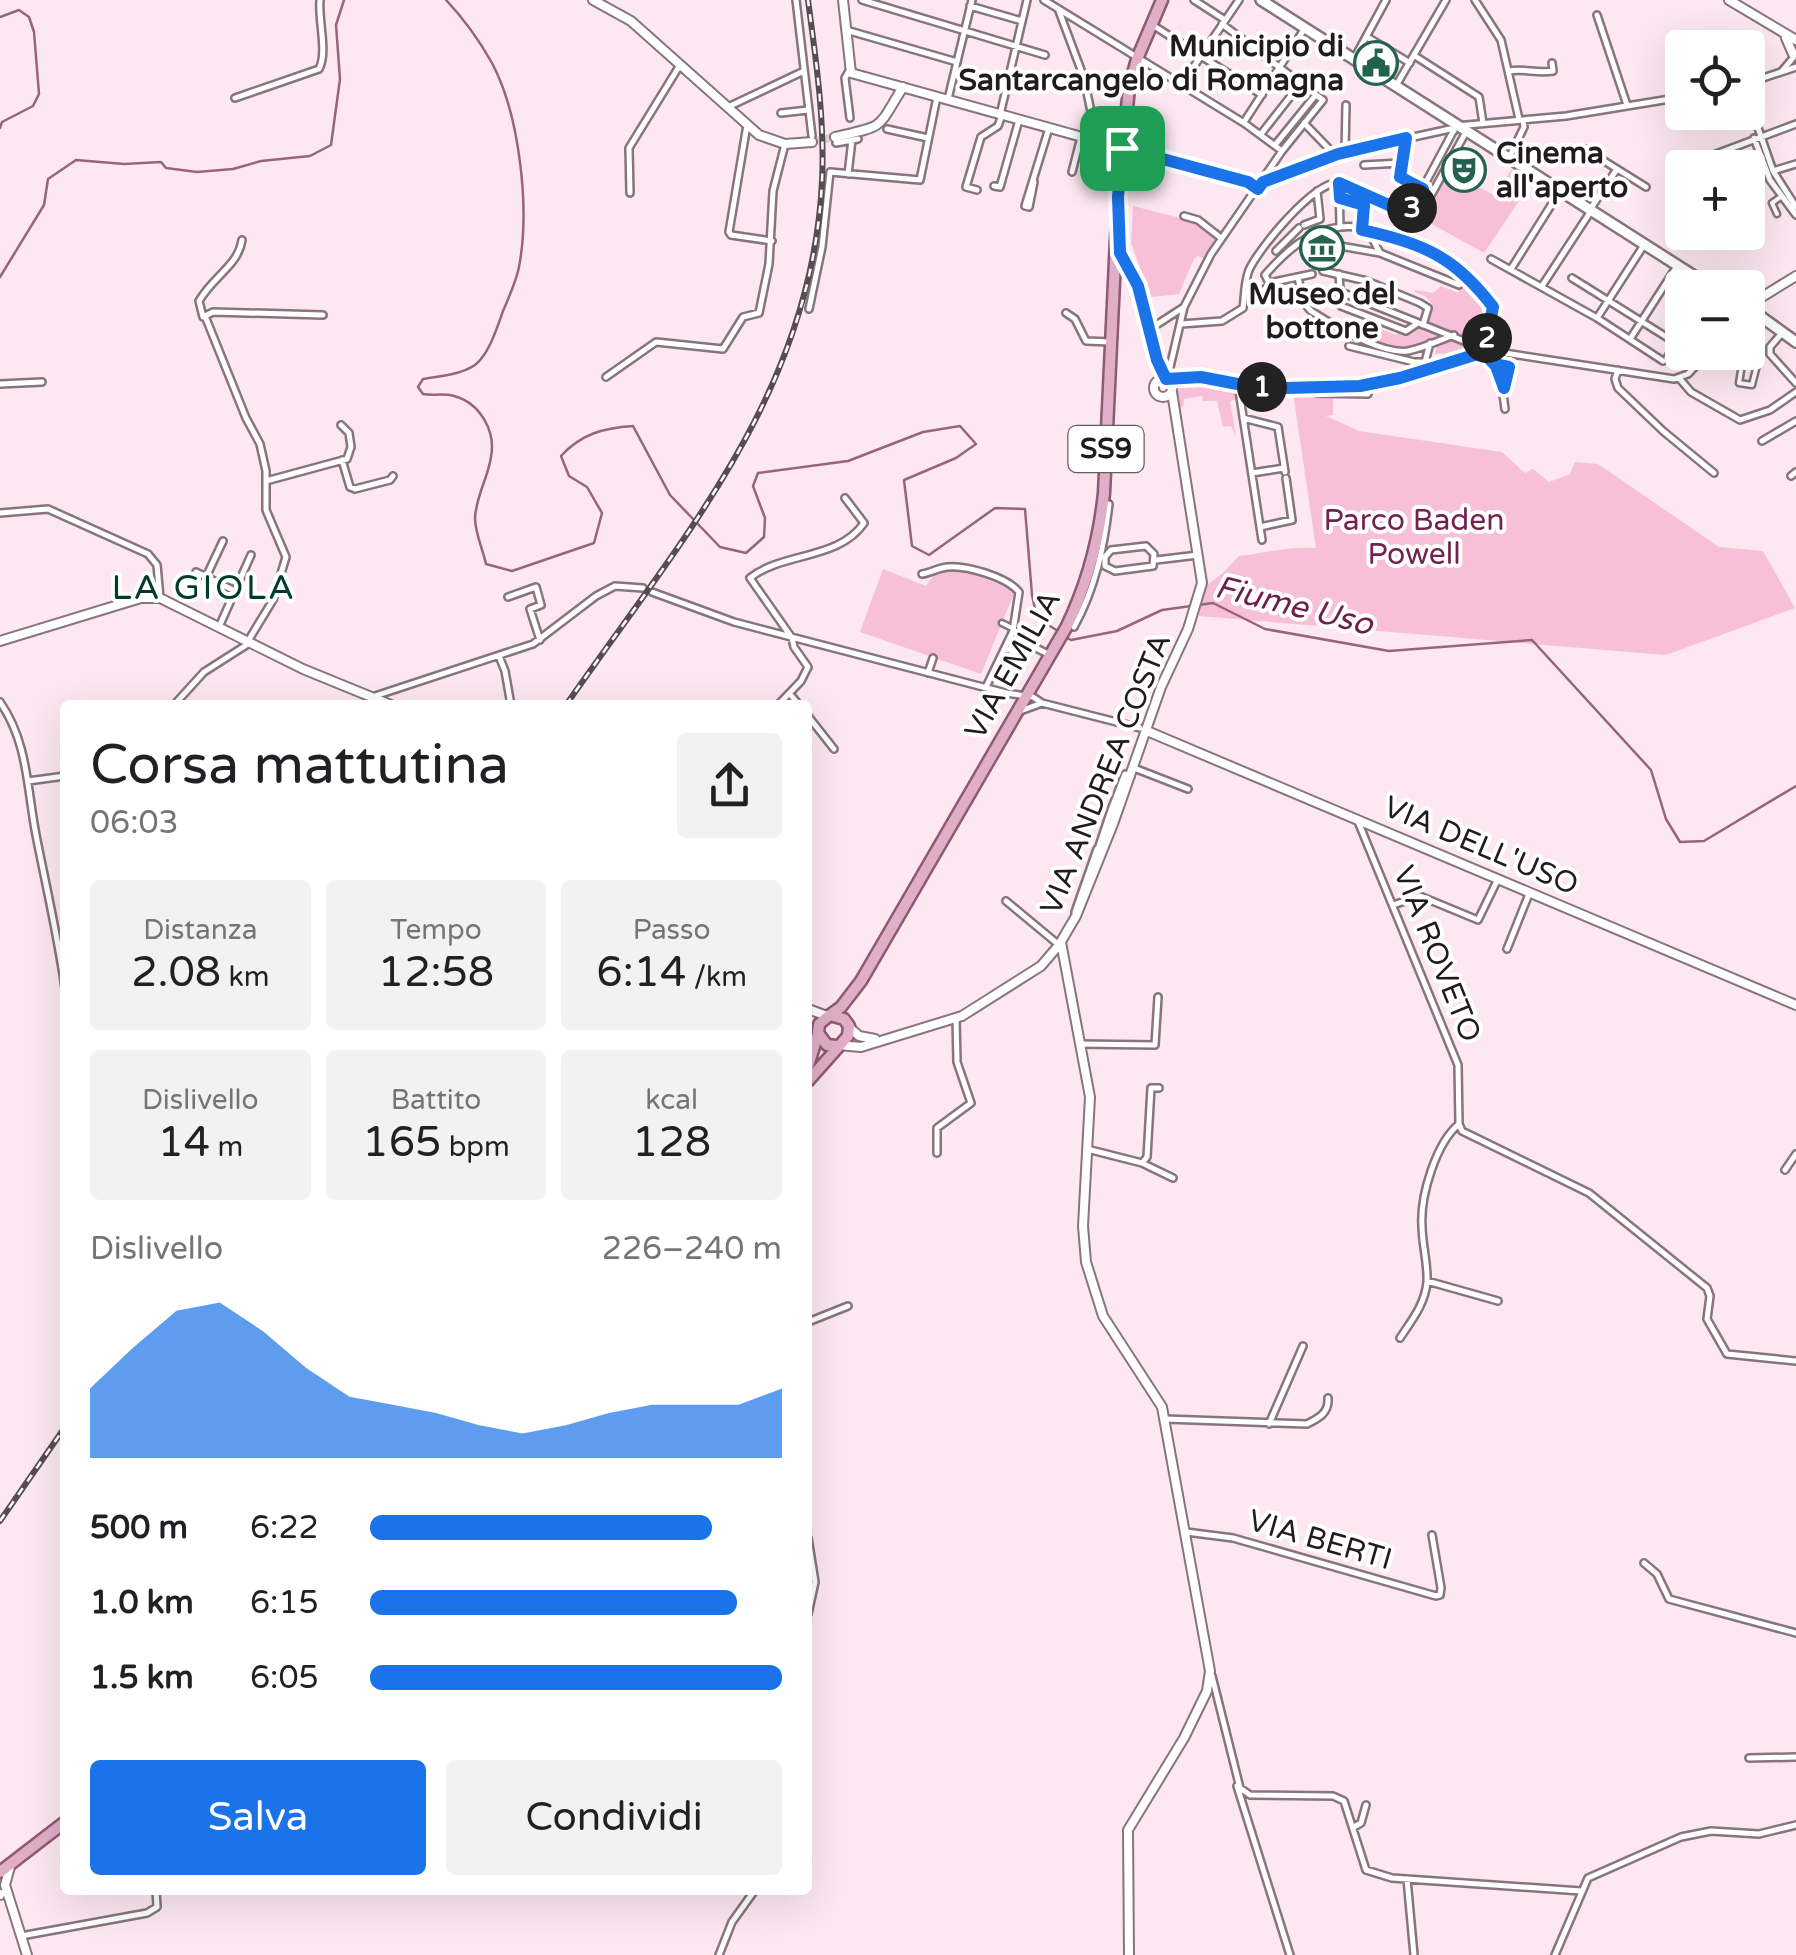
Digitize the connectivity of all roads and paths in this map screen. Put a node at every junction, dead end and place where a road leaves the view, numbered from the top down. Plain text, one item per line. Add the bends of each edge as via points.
1 (320, 0) edge
2 (592, 0) edge
3 (796, 0) edge
4 (844, 0) edge
5 (862, 0) edge
6 (1027, 0) edge
7 (1162, 0) edge
8 (1194, 0) edge
9 (1239, 0) edge
10 (1261, 0) edge
11 (1386, 0) edge
12 (1446, 0) edge
13 (1475, 0) edge
14 (1729, 0) edge
15 (1048, 1) edge
16 (971, 3) edge
17 (1059, 11) junction
18 (1597, 15) dead end
19 (1022, 20) junction
20 (1223, 22) junction
21 (1151, 24) junction
22 (1305, 28) junction
23 (846, 30) junction
24 (964, 30) junction
25 (1783, 34) junction
26 (1367, 37) junction
27 (1796, 40) edge
28 (1017, 46) junction
29 (1045, 55) dead end
30 (1201, 56) junction
31 (1415, 56) junction
32 (1795, 58) edge
33 (1354, 59) junction
34 (1137, 60) junction
35 (957, 62) junction
36 (1552, 62) dead end
37 (1410, 63) junction
38 (680, 65) junction
39 (1280, 67) junction
40 (804, 71) junction
41 (849, 71) junction
42 (1509, 71) junction
43 (1010, 74) junction
44 (1765, 77) edge
45 (1084, 78) junction
46 (1059, 83) dead end
47 (1301, 83) junction
48 (1050, 84) dead end
49 (1182, 84) junction
50 (900, 86) junction
51 (1395, 86) junction
52 (1262, 95) junction
53 (938, 97) junction
54 (1314, 97) dead end
55 (235, 98) dead end
56 (1665, 99) edge
57 (948, 100) junction
58 (1346, 104) dead end
59 (1626, 105) junction
60 (728, 107) junction
61 (809, 110) junction
62 (781, 114) dead end
63 (1001, 115) junction
64 (850, 118) dead end
65 (1020, 120) junction
66 (1521, 120) junction
67 (1244, 122) junction
68 (1483, 123) junction
69 (1304, 124) junction
70 (1796, 124) edge
71 (747, 125) junction
72 (1049, 128) junction
73 (887, 129) dead end
74 (1458, 130) junction
75 (1755, 130) edge
76 (1261, 134) junction
77 (1081, 137) junction
78 (1757, 137) junction
79 (930, 138) junction
80 (1406, 138) junction
81 (812, 139) joint
82 (836, 140) joint
83 (1097, 142) junction
84 (1275, 145) junction
85 (784, 148) dead end
86 (1122, 148) junction
87 (1585, 149) dead end
88 (1725, 150) edge
89 (1282, 151) junction
90 (1345, 152) junction
91 (1335, 155) junction
92 (1508, 159) junction
93 (1401, 163) junction
94 (1436, 164) junction
95 (1796, 164) edge
96 (1364, 165) dead end
97 (1445, 169) junction
98 (1617, 169) junction
99 (1072, 172) dead end
100 (1772, 172) junction
101 (848, 174) junction
102 (1004, 175) dead end
103 (1034, 182) dead end
104 (1339, 183) junction
105 (1261, 186) junction
106 (1646, 187) dead end
107 (1423, 189) junction
108 (976, 190) dead end
109 (1317, 191) junction
110 (1560, 192) junction
111 (630, 193) dead end
112 (1783, 194) junction
113 (1118, 197) junction
114 (1340, 198) junction
115 (1795, 205) edge
116 (1590, 211) junction
117 (1410, 212) junction
118 (1777, 214) dead end
119 (1796, 215) edge
120 (1184, 216) dead end
121 (1340, 226) junction
122 (1366, 231) junction
123 (1221, 238) junction
124 (242, 240) dead end
125 (772, 241) junction
126 (1328, 244) dead end
127 (1644, 245) junction
128 (1117, 249) junction
129 (1380, 253) junction
130 (1491, 259) dead end
131 (1677, 266) junction
132 (1272, 267) junction
133 (1510, 270) junction
134 (1684, 270) edge
135 (1323, 271) dead end
136 (1312, 274) dead end
137 (1339, 274) junction
138 (1467, 274) junction
139 (1796, 276) edge
140 (1134, 277) junction
141 (1298, 277) junction
142 (1572, 278) dead end
143 (1115, 280) junction
144 (1542, 286) junction
145 (1385, 288) junction
146 (1341, 292) junction
147 (1765, 295) edge
148 (1609, 300) junction
149 (1379, 305) junction
150 (808, 309) dead end
151 (1184, 309) junction
152 (323, 314) dead end
153 (1066, 314) dead end
154 (1407, 315) junction
155 (1600, 316) dead end
156 (204, 320) junction
157 (1765, 321) edge
158 (1194, 322) junction
159 (1642, 322) junction
160 (1181, 324) junction
161 (1421, 324) junction
162 (1150, 329) junction
163 (1401, 330) junction
164 (1782, 332) junction
165 (1454, 335) junction
166 (1632, 336) dead end
167 (1665, 336) edge
168 (1795, 340) edge
169 (1110, 342) junction
170 (1430, 343) junction
171 (1350, 346) dead end
172 (1480, 350) junction
173 (1746, 352) edge
174 (1665, 360) edge
175 (1494, 364) junction
176 (1618, 370) junction
177 (1692, 370) edge
178 (606, 377) dead end
179 (1679, 378) junction
180 (42, 382) dead end
181 (1796, 383) edge
182 (0, 384) edge
183 (1167, 384) junction
184 (1238, 384) junction
185 (1248, 386) junction
186 (1313, 388) junction
187 (1504, 388) junction
188 (1796, 392) edge
189 (1368, 394) dead end
190 (1162, 397) junction
191 (1240, 404) junction
192 (1505, 409) dead end
193 (1243, 418) junction
194 (1175, 420) junction
195 (1796, 421) edge
196 (341, 426) dead end
197 (1762, 441) dead end
198 (342, 460) junction
199 (1252, 473) junction
200 (1285, 473) junction
201 (1714, 473) dead end
202 (394, 476) dead end
203 (266, 481) junction
204 (845, 498) dead end
205 (1103, 504) junction
206 (0, 514) edge
207 (1260, 527) junction
208 (1262, 540) dead end
209 (223, 541) dead end
210 (251, 555) dead end
211 (1198, 555) junction
212 (1156, 560) junction
213 (196, 572) dead end
214 (922, 574) dead end
215 (206, 577) junction
216 (643, 588) dead end
217 (235, 591) junction
218 (652, 592) dead end
219 (160, 598) junction
220 (508, 598) dead end
221 (1002, 623) dead end
222 (219, 626) junction
223 (1074, 627) dead end
224 (1014, 630) junction
225 (792, 638) junction
226 (540, 640) junction
227 (0, 641) edge
228 (249, 642) junction
229 (1005, 648) junction
230 (1052, 652) junction
231 (499, 656) junction
232 (933, 658) dead end
233 (928, 673) junction
234 (1036, 680) junction
235 (987, 684) junction
236 (790, 694) junction
237 (1008, 694) junction
238 (375, 696) junction
239 (179, 700) edge
240 (383, 700) edge
241 (510, 700) edge
242 (783, 700) edge
243 (795, 700) edge
244 (1034, 700) junction
245 (0, 702) edge
246 (1014, 718) junction
247 (812, 721) edge
248 (1144, 729) junction
249 (834, 749) dead end
250 (1132, 772) junction
251 (60, 777) edge
252 (27, 782) junction
253 (1188, 789) dead end
254 (1357, 818) junction
255 (1498, 878) junction
256 (1530, 891) junction
257 (1006, 901) dead end
258 (1393, 905) junction
259 (1060, 944) junction
260 (1507, 949) dead end
261 (60, 961) edge
262 (861, 981) junction
263 (1158, 997) dead end
264 (1796, 1005) edge
265 (812, 1013) edge
266 (829, 1016) junction
267 (956, 1019) junction
268 (812, 1020) edge
269 (848, 1025) junction
270 (818, 1031) junction
271 (885, 1039) junction
272 (1080, 1044) junction
273 (837, 1046) junction
274 (812, 1052) edge
275 (812, 1076) edge
276 (1160, 1088) dead end
277 (1459, 1124) junction
278 (1087, 1149) junction
279 (936, 1153) dead end
280 (1796, 1154) edge
281 (1142, 1163) junction
282 (1786, 1170) dead end
283 (1173, 1178) dead end
284 (1427, 1280) junction
285 (1498, 1302) dead end
286 (848, 1306) dead end
287 (812, 1320) edge
288 (1400, 1338) dead end
289 (1303, 1346) dead end
290 (1796, 1361) edge
291 (1328, 1398) dead end
292 (1165, 1418) junction
293 (1269, 1424) junction
294 (1186, 1532) junction
295 (1432, 1535) dead end
296 (812, 1563) edge
297 (1644, 1563) dead end
298 (812, 1596) edge
299 (1796, 1634) edge
300 (1210, 1671) junction
301 (1796, 1757) edge
302 (1748, 1758) dead end
303 (1234, 1775) junction
304 (1366, 1805) dead end
305 (1796, 1825) edge
306 (60, 1826) edge
307 (1354, 1827) junction
308 (11, 1863) junction
309 (0, 1872) edge
310 (1407, 1879) junction
311 (1, 1890) edge
312 (1580, 1891) junction
313 (156, 1895) edge
314 (751, 1895) edge
315 (21, 1936) junction
316 (27, 1955) edge
317 (718, 1955) edge
318 (1129, 1955) edge
319 (1290, 1955) edge
320 (1414, 1955) edge
321 (1555, 1955) edge

1 - 55 street via 319,68
2 - 38 street via 620,12
3 - 40 street
4 - 23 street
5 - 24 street
6 - 19 street
7 - 21 main road
8 - 20 street
9 - 20 street
10 - 22 main road
11 - 26 street
12 - 31 street
13 - 42 street via 1502,40
14 - 25 street
15 - 17 street
16 - 19 street
16 - 24 street
17 - 34 street
17 - 45 street
18 - 59 street
19 - 28 street
20 - 30 street
20 - 39 street
21 - 30 street
21 - 34 main road
22 - 33 main road
22 - 39 street
23 - 35 street
23 - 41 street
24 - 28 street
24 - 35 street
25 - 27 street
25 - 32 street
26 - 33 street
26 - 37 street
28 - 29 street
28 - 43 street
30 - 49 street
30 - 52 street
31 - 37 street
31 - 68 street via 1479,97
32 - 44 street
33 - 51 main road
34 - 49 street
34 - 86 main road
35 - 57 street
36 - 42 street via 1553,71
37 - 51 street
38 - 60 street
38 - 111 street via 629,148
39 - 47 street
39 - 52 street
40 - 60 street
40 - 61 street
41 - 50 street
41 - 64 street
42 - 66 street
43 - 48 street
43 - 63 street
45 - 46 street
45 - 83 street
47 - 69 street, VIA ANDREA COSTA via 1323,100
47 - 76 street
49 - 67 street
50 - 53 street
50 - 82 street via 886,118
51 - 74 main road
52 - 67 street
53 - 57 street
53 - 79 street
54 - 84 street
56 - 59 street
57 - 63 street
58 - 90 street
59 - 66 street
60 - 71 street
61 - 62 street
61 - 81 street
63 - 65 street
63 - 108 street via 998,126 981,137 966,187
65 - 72 street
65 - 102 street
66 - 68 street
66 - 92 street via 1524,127
67 - 76 street
68 - 74 street
69 - 89 street, VIA ANDREA COSTA
69 - 91 street
70 - 78 street
71 - 81 street via 782,144
71 - 125 street via 729,232
72 - 77 street
72 - 103 street
73 - 79 street
74 - 80 street
74 - 92 main road
74 - 94 street
74 - 97 street
75 - 78 street
76 - 84 street
77 - 83 street
77 - 99 street
78 - 88 street
78 - 100 street
78 - 112 street via 1767,174
79 - 101 street via 918,181
80 - 90 street
80 - 93 street
82 - 101 street via 855,139
83 - 86 street
84 - 89 street
85 - 125 street via 772,190
86 - 105 street
86 - 113 main road
87 - 98 street
89 - 105 street, VIA ANDREA COSTA
90 - 91 street
91 - 105 street
92 - 110 main road
93 - 96 street
93 - 107 street via 1400,177
94 - 97 street
94 - 107 street
95 - 100 street
97 - 117 street via 1420,215
98 - 106 street
98 - 116 street
100 - 112 street
101 - 150 street via 830,172
104 - 109 street
104 - 114 street
104 - 117 street
105 - 123 street, VIA ANDREA COSTA
107 - 117 street
109 - 132 street via 1320,220 1302,226
109 - 158 street via 1259,252 1247,274 1243,308 1222,321
110 - 116 main road
110 - 133 street
112 - 115 street
112 - 118 street via 1772,203
112 - 119 street
113 - 128 main road
113 - 128 main road
114 - 121 street
114 - 122 street via 1364,205
116 - 127 main road
116 - 144 street
120 - 123 street
121 - 122 street
121 - 132 street via 1306,236
122 - 129 street
122 - 138 street via 1408,241
123 - 151 street, VIA ANDREA COSTA
124 - 156 street via 237,258 199,300
125 - 178 street via 760,313 742,318 726,348 656,342
126 - 129 street
127 - 131 main road
127 - 148 street
128 - 140 street
128 - 143 main road, VIA EMILIA
129 - 138 street via 1459,284
130 - 133 street
131 - 134 main road
131 - 159 street
132 - 141 street via 1264,275 1268,287
133 - 144 street
135 - 137 street
136 - 141 street
137 - 145 street
137 - 146 street
138 - 172 street via 1493,307
139 - 147 street
140 - 143 street
140 - 162 street
141 - 170 street via 1310,311 1376,345 1409,351
142 - 148 street
143 - 169 main road, VIA EMILIA / SS9
144 - 174 street
145 - 149 street
145 - 161 street via 1430,310
146 - 149 street
146 - 163 street via 1341,306
148 - 155 street
148 - 159 street
149 - 154 street
151 - 158 street
151 - 160 street, VIA ANDREA COSTA
151 - 162 street
152 - 156 street via 213,312
153 - 169 street via 1076,319 1086,341
154 - 161 street
154 - 163 street
156 - 203 street via 260,444
157 - 164 main road
158 - 160 street
159 - 166 street
159 - 167 street
160 - 183 street, VIA ANDREA COSTA
161 - 163 street
161 - 165 street
162 - 183 street
164 - 168 main road
164 - 181 street via 1770,354
165 - 170 street
165 - 172 street
169 - 205 main road, VIA EMILIA / SS9
170 - 171 street via 1424,362
172 - 175 street
172 - 176 street
172 - 186 street via 1372,384
173 - 173 street via 1739,383 1752,385 1759,357
175 - 187 street
175 - 187 street via 1509,367
176 - 179 street
176 - 201 street via 1618,388
177 - 179 street
179 - 188 street via 1740,420
180 - 182 street
183 - 184 street via 1201,377
183 - 190 street
183 - 190 street, VIA ANDREA COSTA via 1154,389
183 - 194 street, VIA ANDREA COSTA
184 - 185 street
184 - 191 street
185 - 186 street
185 - 191 street
186 - 189 street
187 - 192 street
190 - 194 street, VIA ANDREA COSTA
191 - 193 street
193 - 199 street
193 - 200 street via 1278,428
194 - 211 street, VIA ANDREA COSTA
195 - 197 street
196 - 198 street via 350,433 351,447
198 - 202 street via 348,486 356,489
198 - 203 street
199 - 200 street
199 - 207 street
200 - 207 street via 1292,520
203 - 228 street via 266,510 286,564
204 - 225 street via 864,524 836,545 751,576
205 - 223 street via 1109,504 1101,556
205 - 230 main road, VIA EMILIA / SS9 via 1096,551
206 - 219 street via 48,509 148,554 157,565
207 - 208 street
209 - 215 street
210 - 217 street
211 - 212 street
211 - 248 street, VIA ANDREA COSTA via 1201,586 1188,629
212 - 212 street via 1146,546 1111,550 1104,560 1116,571
213 - 215 street
214 - 224 street via 958,567 1013,585 1019,592
215 - 217 street
216 - 226 street via 606,590
217 - 222 street
218 - 225 street
219 - 222 street
219 - 227 street
220 - 226 street via 536,588 541,605 530,610
221 - 224 street
222 - 228 street
224 - 229 street
225 - 233 street
225 - 236 street via 808,667
226 - 231 street
228 - 238 street
228 - 239 street via 204,672
229 - 230 street via 1025,656 1030,645
229 - 235 street
230 - 234 main road, VIA EMILIA / SS9
231 - 238 street
231 - 241 street
232 - 233 street
233 - 235 street
234 - 237 street
234 - 244 main road, VIA EMILIA / SS9
235 - 237 street
236 - 242 street
236 - 243 street
237 - 244 street
237 - 246 street
238 - 240 street
244 - 246 main road, VIA EMILIA / SS9
244 - 248 street
245 - 252 street via 19,736
246 - 262 main road, VIA EMILIA / SS9
247 - 249 street
248 - 250 street, VIA ANDREA COSTA
248 - 254 street, VIA DELL'USO
250 - 253 street
250 - 259 street, VIA ANDREA COSTA
251 - 252 street
252 - 261 street
254 - 255 street, VIA DELL'USO
254 - 258 street, VIA ROVETO
255 - 256 street, VIA DELL'USO
255 - 258 street via 1478,920 1420,896
256 - 260 street
256 - 264 street, VIA DELL'USO
257 - 259 street
258 - 277 street, VIA ROVETO via 1458,1065
259 - 267 street, VIA ANDREA COSTA via 1024,979
259 - 272 street
262 - 266 main road, VIA EMILIA / SS9
262 - 269 main road, VIA EMILIA / SS9
263 - 272 street via 1155,1046
265 - 266 street
266 - 269 main road
266 - 270 main road, VIA EMILIA
267 - 271 street, VIA ANDREA COSTA
267 - 279 street via 957,1062 971,1103 937,1128
268 - 270 street
269 - 271 street via 859,1036
269 - 273 main road, VIA EMILIA via 848,1036
270 - 273 main road via 826,1044
270 - 274 main road, VIA EMILIA
271 - 273 street, VIA ANDREA COSTA
272 - 278 street via 1090,1097
273 - 275 main road, VIA EMILIA
276 - 281 street via 1151,1088
277 - 284 street via 1437,1152 1421,1221
277 - 290 street via 1589,1193 1707,1288 1707,1319 1727,1354
278 - 281 street
278 - 292 street via 1083,1226 1094,1288 1112,1332
280 - 282 street
281 - 283 street
284 - 285 street
284 - 288 street via 1421,1308
286 - 287 street
289 - 293 street
291 - 293 street via 1321,1417 1307,1424
292 - 293 street
292 - 294 street
294 - 295 street, VIA BERTI via 1233,1538 1440,1595
294 - 300 street
296 - 298 street
297 - 299 street via 1669,1599
300 - 303 street
300 - 318 street via 1184,1738 1128,1830
301 - 302 street
303 - 307 street via 1250,1795 1344,1801
303 - 319 street
304 - 307 street via 1362,1823
305 - 312 street via 1759,1834 1682,1837 1594,1875
306 - 308 main road
307 - 310 street via 1366,1870
308 - 309 main road
308 - 311 street
310 - 312 street
310 - 320 street
311 - 315 street
312 - 321 street
313 - 315 street via 157,1906 147,1913
314 - 317 street
315 - 316 street

